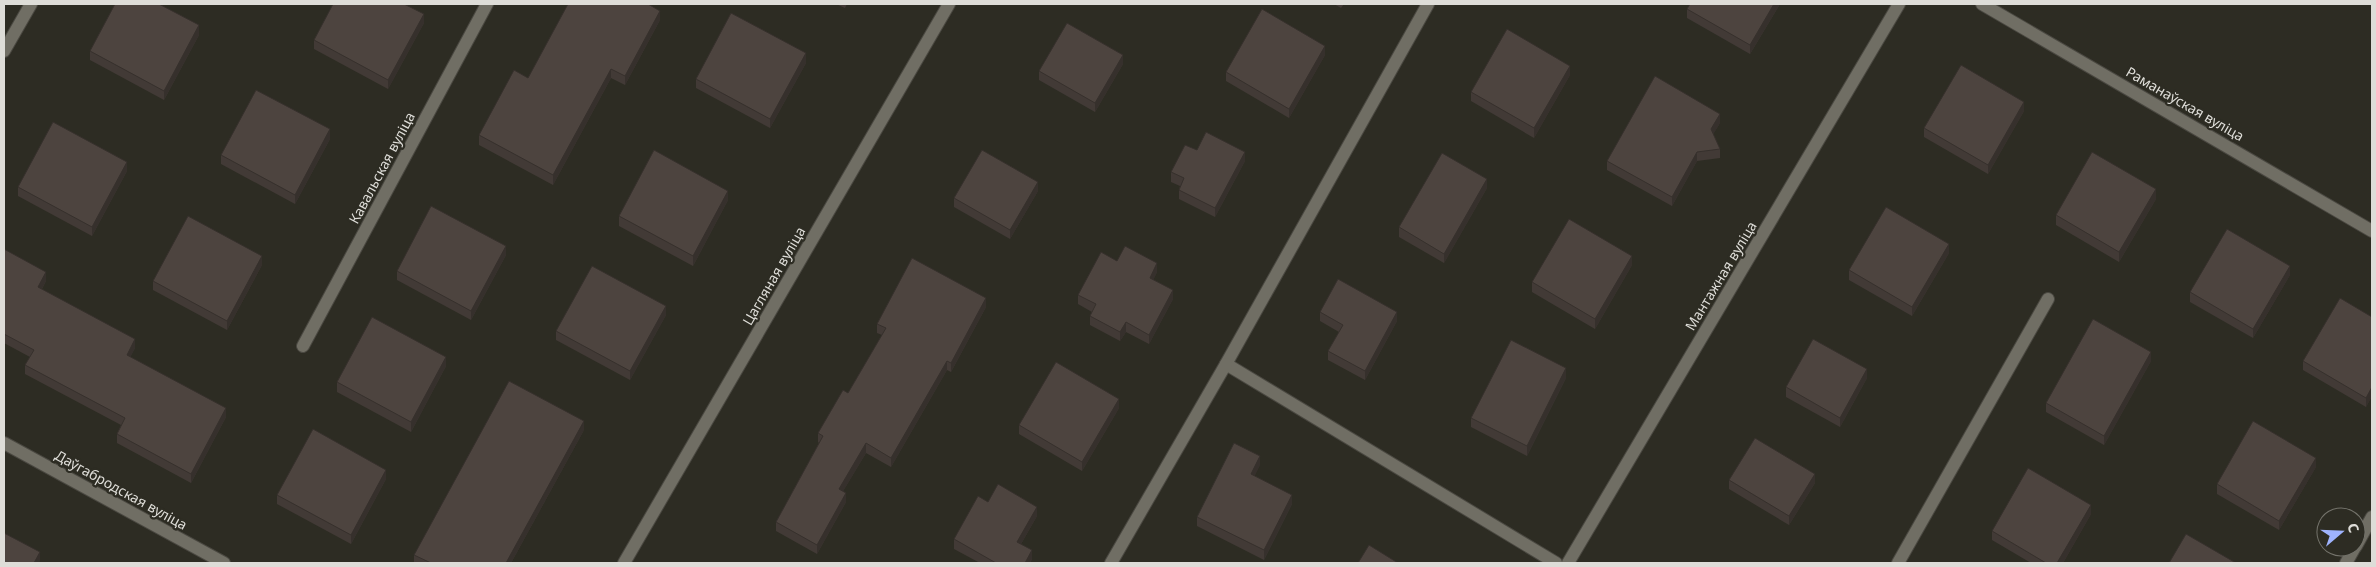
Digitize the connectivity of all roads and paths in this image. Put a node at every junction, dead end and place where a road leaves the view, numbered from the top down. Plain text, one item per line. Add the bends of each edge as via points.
1 (31, 4) edge
2 (487, 4) edge
3 (950, 4) edge
4 (1428, 4) edge
5 (1899, 4) edge
6 (1982, 4) edge
7 (4, 51) edge
8 (2372, 231) edge
9 (2048, 299) dead end
10 (303, 346) dead end
11 (1226, 364) junction
12 (4, 443) edge
13 (2372, 516) edge
14 (2366, 527) edge
15 (224, 563) edge
16 (624, 563) edge
17 (1111, 563) edge
18 (1556, 563) edge
19 (1568, 563) edge
20 (1898, 563) edge

1 - 7 street
2 - 10 street, Кавальская вуліца
3 - 16 street, Цагляная вуліца
4 - 11 street
5 - 19 street, Мантажная вуліца
6 - 8 street, Раманаўская вуліца
9 - 20 street
11 - 17 street
11 - 18 street
12 - 15 street, Даўгабродская вуліца
13 - 14 street

